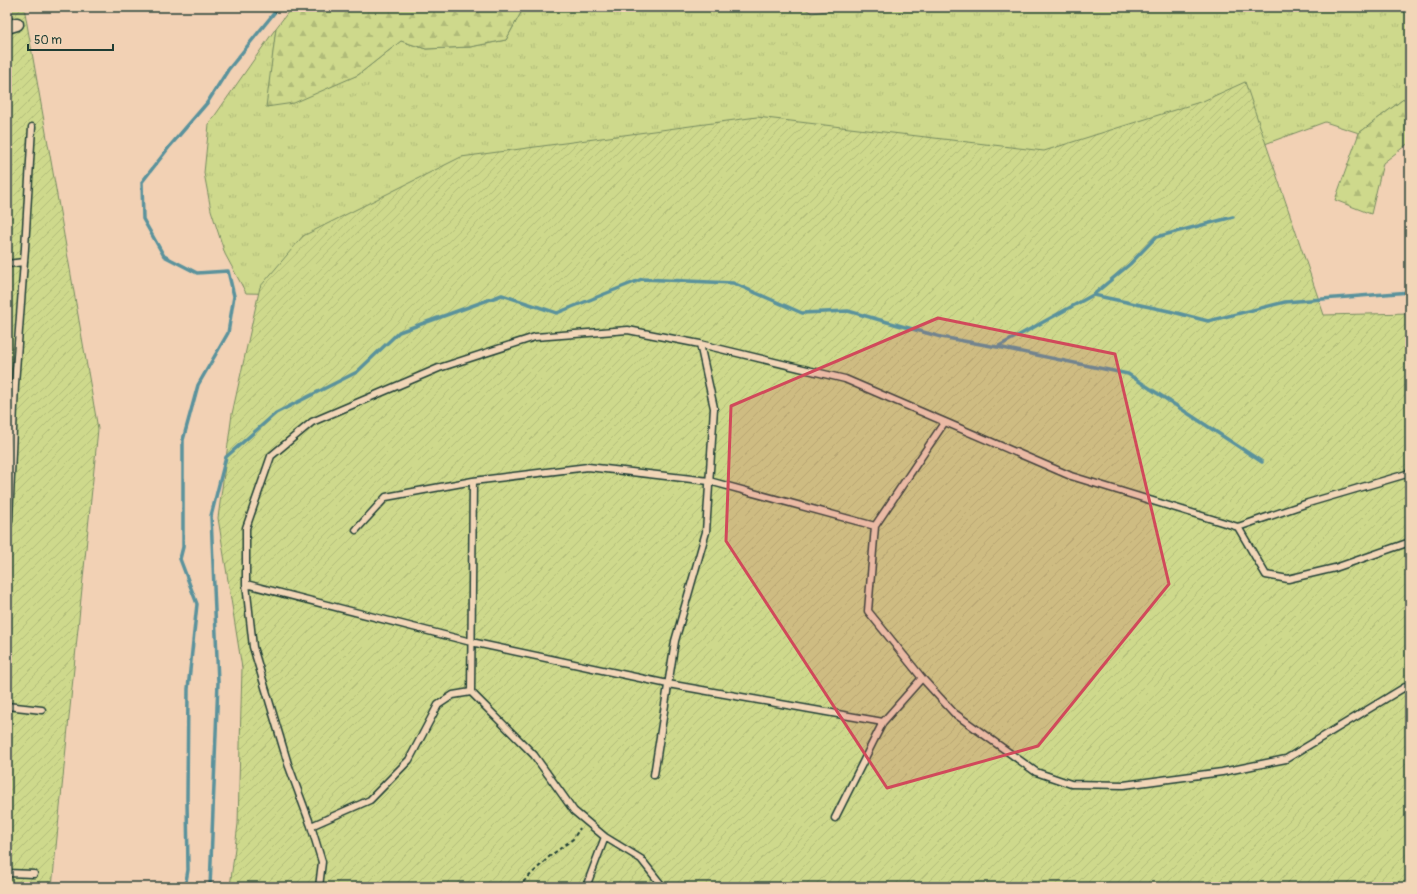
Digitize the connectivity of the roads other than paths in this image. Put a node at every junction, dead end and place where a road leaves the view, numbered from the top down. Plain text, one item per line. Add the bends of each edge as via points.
1 (32, 127) dead end
2 (24, 262) junction
3 (7, 264) edge
4 (700, 344) junction
5 (944, 423) junction
6 (1410, 473) edge
7 (473, 481) junction
8 (710, 481) junction
9 (875, 526) junction
10 (1238, 527) junction
11 (7, 528) edge
12 (356, 530) dead end
13 (1410, 542) edge
14 (246, 584) junction
15 (471, 642) junction
16 (922, 678) junction
17 (668, 684) junction
18 (1410, 684) edge
19 (471, 692) junction
20 (7, 706) edge
21 (42, 710) dead end
22 (883, 722) junction
23 (654, 775) dead end
24 (835, 818) dead end
25 (312, 826) junction
26 (605, 837) junction
27 (7, 873) edge
28 (34, 874) dead end
29 (319, 887) edge
30 (586, 887) edge
31 (663, 887) edge

1 - 2 lane
2 - 3 lane
2 - 11 lane via 14,384
4 - 5 lane via 845,379
4 - 8 lane via 714,408
4 - 14 lane via 628,330 535,337 439,368 312,422 271,456 246,528
5 - 9 lane
5 - 10 lane via 1071,476
6 - 10 lane
7 - 8 lane via 588,467
7 - 12 lane via 386,497
7 - 15 lane
8 - 9 lane
8 - 17 lane via 706,532 675,641
9 - 16 lane via 868,611
10 - 13 lane via 1266,575 1288,579 1335,568
14 - 15 lane
14 - 25 lane via 253,647 288,764
15 - 17 lane
15 - 19 lane
16 - 18 lane via 954,713 1036,772 1071,784 1124,785 1222,772 1286,759
16 - 22 lane
17 - 22 lane
17 - 23 lane
19 - 25 lane via 453,695 438,705 409,760 370,800
19 - 26 lane via 534,755 574,811
20 - 21 lane
22 - 24 lane
25 - 29 lane via 322,862
26 - 30 lane
26 - 31 lane via 641,859
27 - 28 lane

